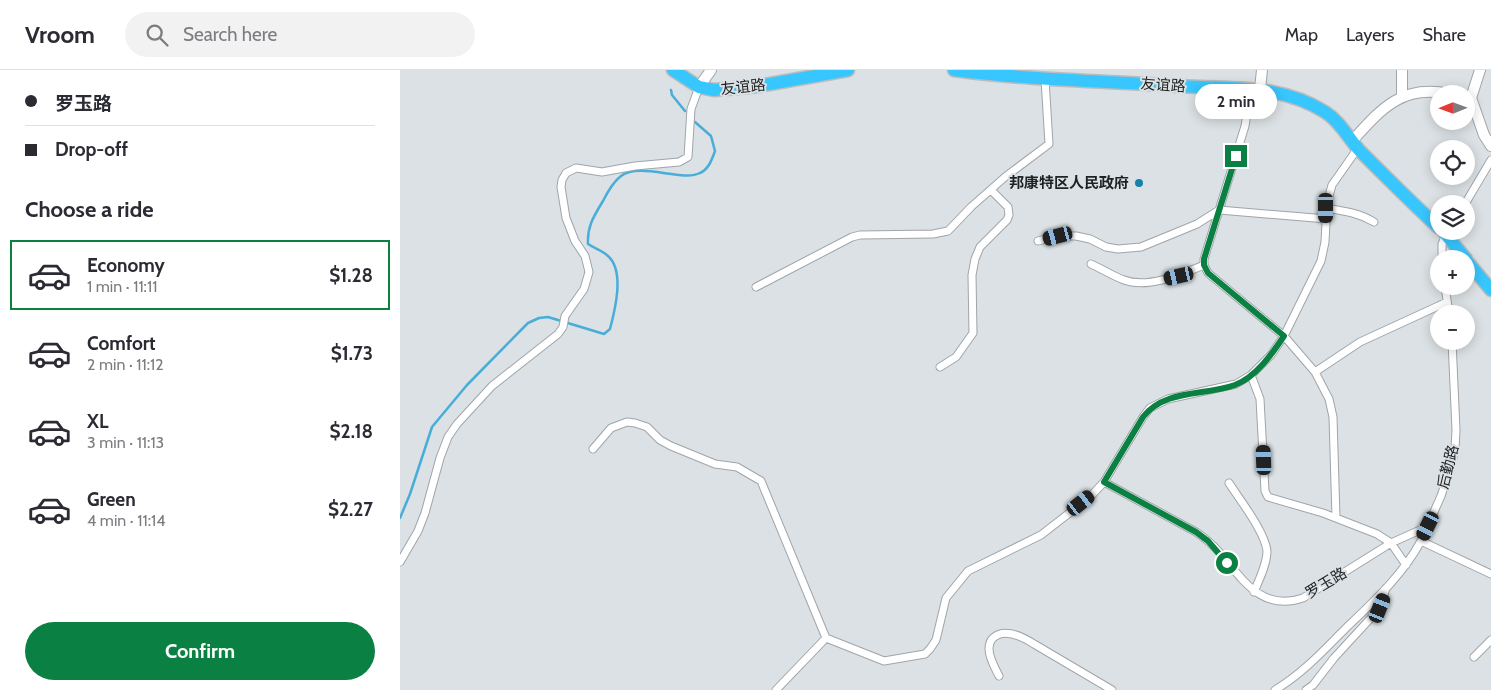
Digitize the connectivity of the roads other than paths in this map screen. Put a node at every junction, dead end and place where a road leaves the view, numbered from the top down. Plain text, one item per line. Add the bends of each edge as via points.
1 (673, 70) edge
2 (711, 70) edge
3 (848, 70) edge
4 (954, 70) edge
5 (1262, 70) edge
6 (1402, 70) edge
7 (1480, 70) edge
8 (1045, 79) junction
9 (1474, 85) edge
10 (699, 88) junction
11 (1256, 89) junction
12 (1430, 91) edge
13 (1402, 96) junction
14 (1475, 113) edge
15 (1355, 144) junction
16 (1491, 146) edge
17 (1491, 160) edge
18 (990, 190) junction
19 (1470, 195) edge
20 (1326, 208) junction
21 (1219, 210) junction
22 (1326, 219) junction
23 (1430, 219) edge
24 (1374, 222) dead end
25 (1451, 240) edge
26 (1038, 241) dead end
27 (1459, 250) edge
28 (1092, 264) dead end
29 (1204, 265) junction
30 (1475, 270) edge
31 (756, 287) dead end
32 (1491, 290) edge
33 (1446, 295) edge
34 (1447, 302) junction
35 (1448, 305) edge
36 (1284, 336) junction
37 (1452, 350) edge
38 (940, 367) dead end
39 (1315, 372) junction
40 (1251, 375) junction
41 (593, 449) dead end
42 (1104, 482) junction
43 (1229, 483) dead end
44 (1336, 518) junction
45 (1428, 526) junction
46 (1421, 541) junction
47 (1391, 543) junction
48 (400, 562) edge
49 (1406, 565) junction
50 (1491, 574) edge
51 (1386, 588) junction
52 (1254, 592) junction
53 (826, 638) junction
54 (1491, 640) edge
55 (1474, 657) dead end
56 (999, 676) dead end
57 (776, 690) edge
58 (1112, 690) edge
59 (1275, 690) edge
60 (1306, 690) edge

1 - 10 highway, 友谊路
2 - 10 main road
3 - 10 highway, 友谊路 via 728,90
4 - 8 highway, 友谊路
5 - 11 main road
6 - 13 main road
7 - 9 main road
8 - 11 highway, 友谊路
8 - 18 street via 1049,144
10 - 48 street via 691,109 688,157 679,162 602,172 576,168 566,173 561,187 566,218 585,256 589,272 584,289 565,316 558,334 492,386 448,437 425,513
11 - 15 highway, 友谊路 via 1279,93 1315,106 1334,118
11 - 21 street
12 - 13 main road
13 - 15 main road via 1381,110
14 - 16 main road
15 - 20 street via 1332,185
15 - 23 highway, 友谊路
17 - 19 street
18 - 31 street via 948,231 852,236
18 - 38 street via 1008,207 1009,216 980,247 975,259 972,275 973,333 956,357
20 - 22 street
20 - 24 street via 1350,212
21 - 22 street
21 - 26 street via 1197,224 1141,247 1106,247 1090,238 1076,236
21 - 29 street
22 - 36 street via 1321,260
25 - 27 highway, 友谊路
28 - 29 street via 1126,281 1153,282 1179,276
29 - 36 street via 1208,273
30 - 32 highway, 友谊路
33 - 34 street
34 - 35 street
34 - 39 street via 1360,342
36 - 39 street
36 - 40 street
37 - 45 street, 后勤路 via 1455,449 1452,466
39 - 44 street via 1329,399 1333,417
40 - 42 street via 1236,384 1168,399 1150,408
40 - 44 street via 1260,399 1265,494
41 - 53 street via 611,428 627,422 636,423 647,427 671,446 715,464 737,467 760,481
42 - 52 street, 罗玉路 via 1196,532
42 - 53 street via 1041,535 968,571 946,598 936,640 925,654 884,661
43 - 52 street via 1263,536 1266,560
44 - 47 street
45 - 46 street, 后勤路
45 - 47 street, 罗玉路
46 - 49 street, 后勤路
46 - 50 street
47 - 49 street
47 - 52 street, 罗玉路 via 1303,598 1281,602
49 - 51 street, 后勤路
51 - 59 street, 后勤路 via 1302,672
51 - 60 street via 1380,608
53 - 57 street
54 - 55 street
56 - 58 street via 990,657 990,643 994,637 1009,633

